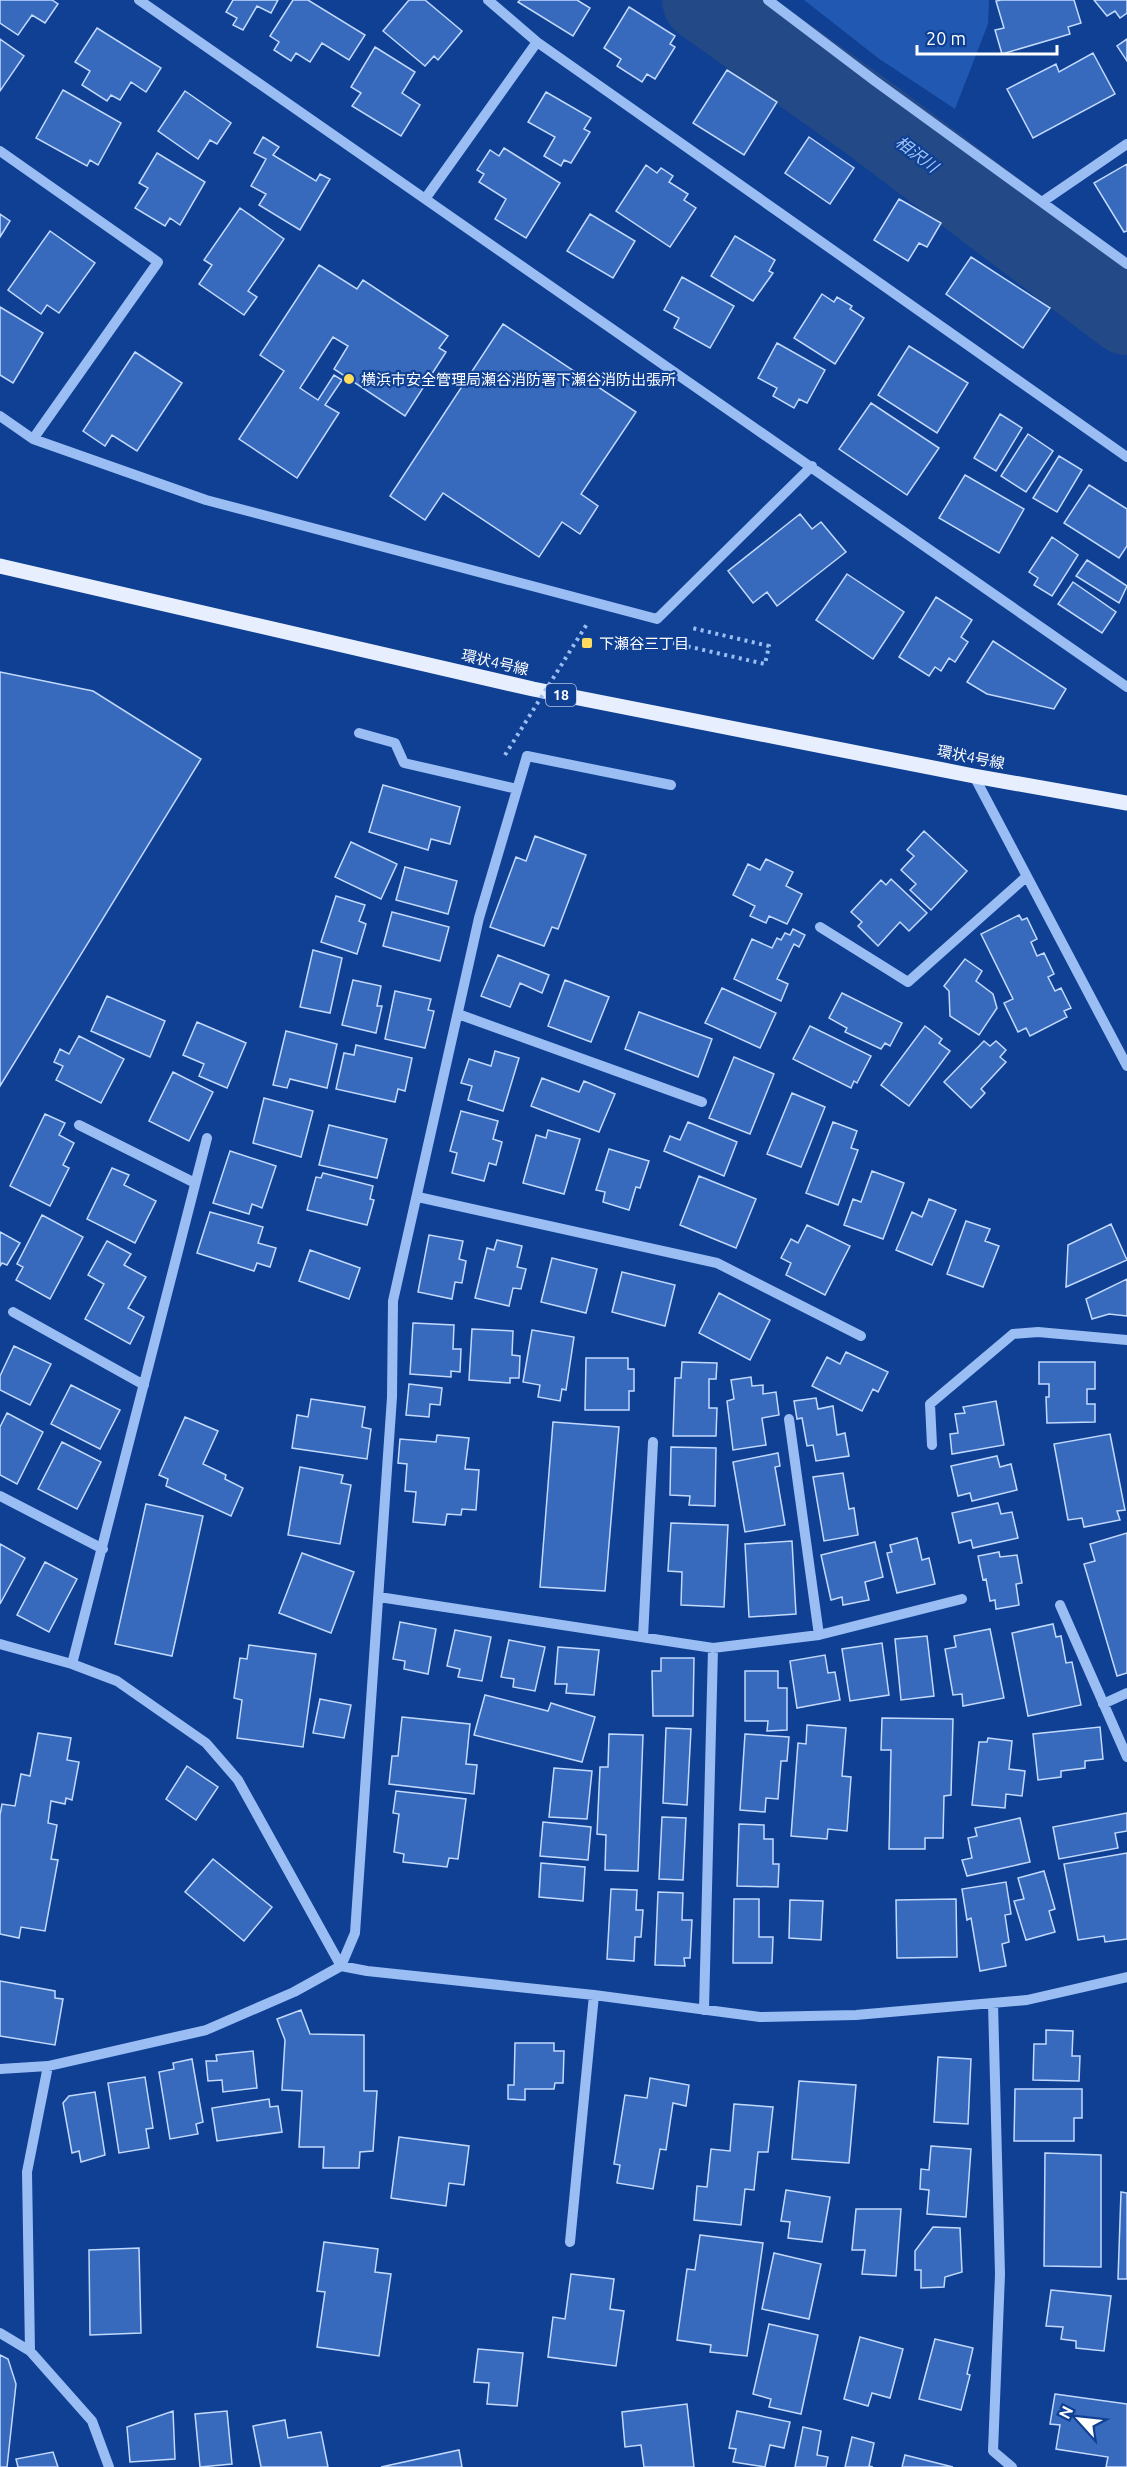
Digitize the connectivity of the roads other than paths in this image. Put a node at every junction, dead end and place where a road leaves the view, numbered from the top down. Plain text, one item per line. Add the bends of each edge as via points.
1 (139, 0) edge
2 (488, 0) edge
3 (768, 0) edge
4 (537, 42) junction
5 (1127, 144) edge
6 (0, 151) edge
7 (425, 199) junction
8 (1042, 202) junction
9 (1127, 264) edge
10 (0, 416) edge
11 (33, 439) junction
12 (1127, 457) edge
13 (812, 466) junction
14 (0, 566) edge
15 (1127, 687) edge
16 (359, 733) dead end
17 (974, 776) junction
18 (671, 785) dead end
19 (517, 789) junction
20 (1127, 803) edge
21 (1026, 877) junction
22 (820, 927) dead end
23 (458, 1014) junction
24 (1127, 1066) edge
25 (702, 1102) dead end
26 (80, 1125) dead end
27 (207, 1138) dead end
28 (195, 1183) junction
29 (418, 1197) junction
30 (13, 1312) dead end
31 (861, 1336) dead end
32 (1127, 1340) edge
33 (144, 1385) junction
34 (789, 1419) dead end
35 (653, 1442) dead end
36 (932, 1445) dead end
37 (0, 1496) edge
38 (103, 1550) junction
39 (379, 1597) junction
40 (962, 1599) dead end
41 (1060, 1605) dead end
42 (819, 1635) junction
43 (642, 1637) junction
44 (0, 1644) edge
45 (713, 1648) junction
46 (72, 1664) junction
47 (1127, 1693) edge
48 (1103, 1704) junction
49 (1127, 1757) edge
50 (341, 1966) junction
51 (1127, 1977) edge
52 (594, 1995) junction
53 (993, 2003) junction
54 (704, 2010) junction
55 (48, 2066) junction
56 (0, 2069) edge
57 (570, 2242) dead end
58 (0, 2333) edge
59 (30, 2351) junction
60 (109, 2467) edge
61 (1012, 2467) edge

1 - 7 street
2 - 4 street
3 - 8 street
4 - 7 street
4 - 12 street
5 - 8 street
6 - 11 street via 158,262
7 - 13 street
8 - 9 street
10 - 11 street
11 - 13 street via 206,500 657,619
13 - 15 street
14 - 17 main road, 環状4号線 / 18 via 533,689
16 - 19 street via 395,743 404,763
17 - 20 main road, 環状4号線 / 18
17 - 21 street
18 - 19 street via 527,756
19 - 23 street via 479,918
21 - 22 street via 908,982
21 - 24 street
23 - 25 street
23 - 29 street
26 - 28 street
27 - 28 street
28 - 33 street
29 - 31 street via 717,1263
29 - 39 street via 393,1301 392,1396
30 - 33 street
32 - 36 street via 1038,1332 1013,1334 930,1404
33 - 38 street
34 - 42 street
35 - 43 street
37 - 38 street
38 - 46 street
39 - 43 street
39 - 50 street via 355,1933
40 - 42 street
41 - 48 street
42 - 45 street
43 - 45 street
44 - 46 street
45 - 54 street
46 - 50 street via 117,1681 206,1743 238,1780
47 - 48 street
48 - 49 street
50 - 52 street
50 - 55 street via 294,1992 206,2030
51 - 53 street via 1027,2000
52 - 54 street
52 - 57 street
53 - 54 street via 856,2015 760,2017
53 - 61 street via 1000,2274 993,2451
55 - 56 street
55 - 59 street via 27,2172
58 - 59 street
59 - 60 street via 92,2421

